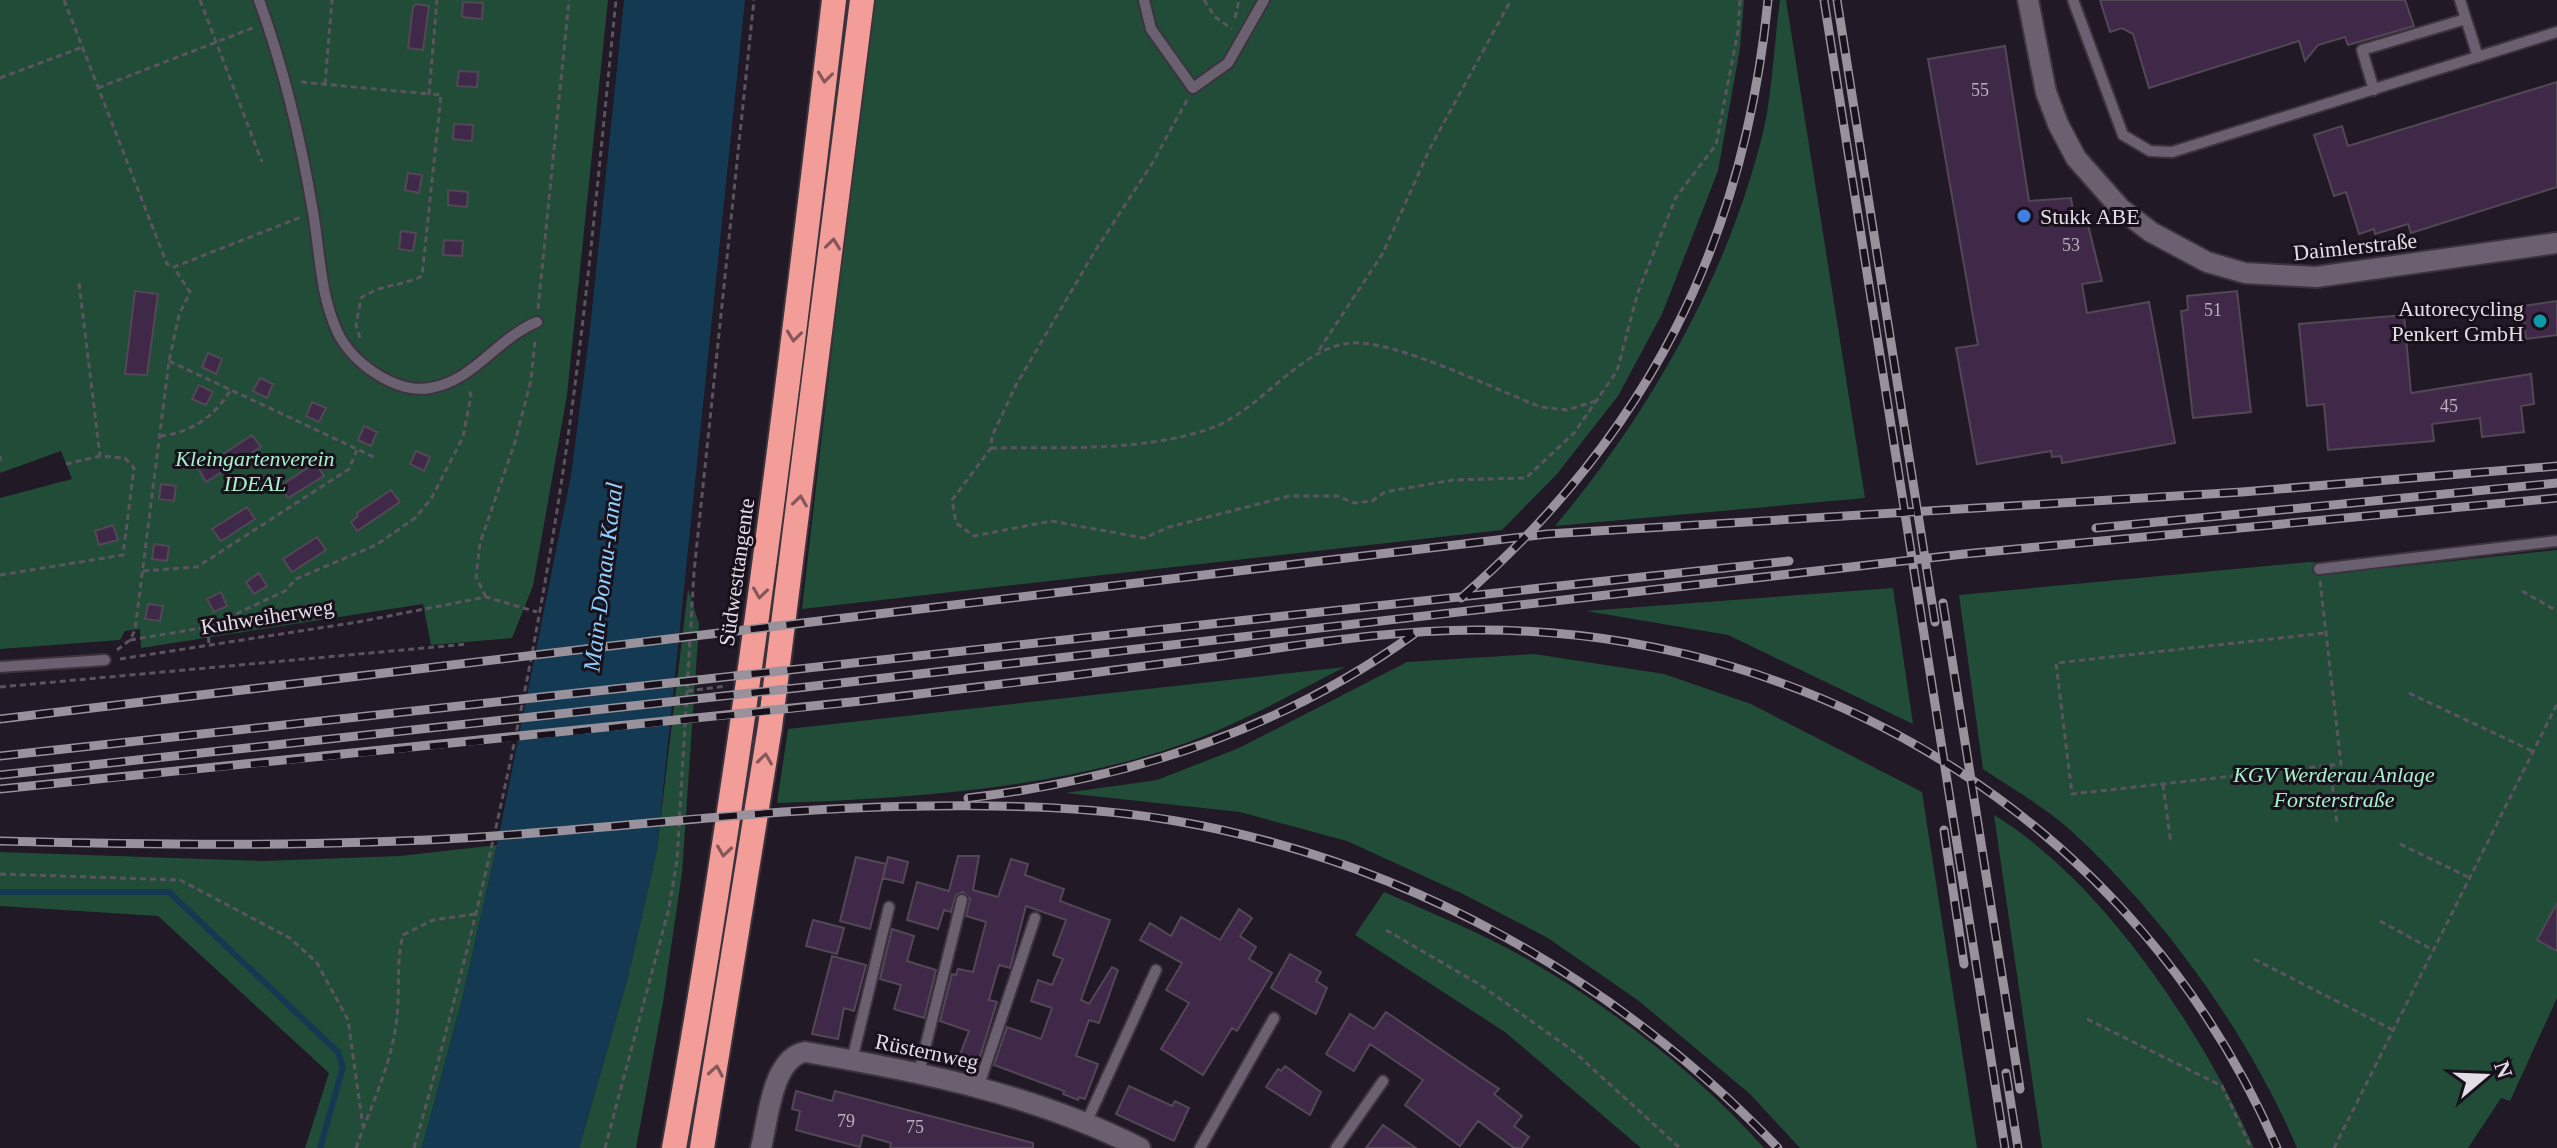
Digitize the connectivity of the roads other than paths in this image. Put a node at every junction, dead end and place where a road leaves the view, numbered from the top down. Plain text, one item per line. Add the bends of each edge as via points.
1 (259, 0) edge
2 (834, 0) edge
3 (862, 0) edge
4 (1144, 0) edge
5 (1264, 0) edge
6 (2028, 0) edge
7 (2073, 0) edge
8 (2460, 0) edge
9 (2466, 19) junction
10 (2557, 32) edge
11 (2478, 57) junction
12 (2374, 90) junction
13 (2557, 243) edge
14 (537, 322) road end
15 (2557, 541) edge
16 (2319, 569) road end
17 (105, 660) road end
18 (0, 667) edge
19 (962, 900) dead end
20 (889, 907) dead end
21 (1035, 918) dead end
22 (1156, 970) dead end
23 (1274, 1018) dead end
24 (852, 1060) junction
25 (919, 1072) junction
26 (1383, 1081) dead end
27 (979, 1085) junction
28 (1087, 1121) junction
29 (1117, 1143) edge
30 (674, 1148) edge
31 (702, 1148) edge
32 (761, 1148) edge
33 (1140, 1148) edge
34 (1200, 1148) edge
35 (1336, 1148) edge

1 - 14 lane via 286,80 323,284 338,333 369,371 410,389 457,381 521,328
2 -> 30 highway, Südwesttangente via 747,683
31 -> 3 highway via 770,727
4 - 5 lane via 1151,29 1193,88 1228,63
6 - 13 street, Daimlerstraße via 2046,92 2076,158 2121,209 2207,262 2245,273 2316,277
7 - 12 lane via 2123,135 2150,151 2172,152
8 - 9 lane
9 - 11 lane
9 - 12 lane via 2362,50
10 - 11 lane
11 - 12 lane
15 - 16 lane
17 - 18 lane
19 - 25 lane
20 - 24 lane
21 - 27 lane
22 - 28 lane
23 - 34 lane
24 - 25 street, Rüsternweg
24 - 32 street, Rüsternweg via 794,1054 777,1085
25 - 27 street, Rüsternweg
26 - 35 lane
27 - 28 street, Rüsternweg
28 - 29 street, Rüsternweg
29 - 33 street, Rüsternweg

